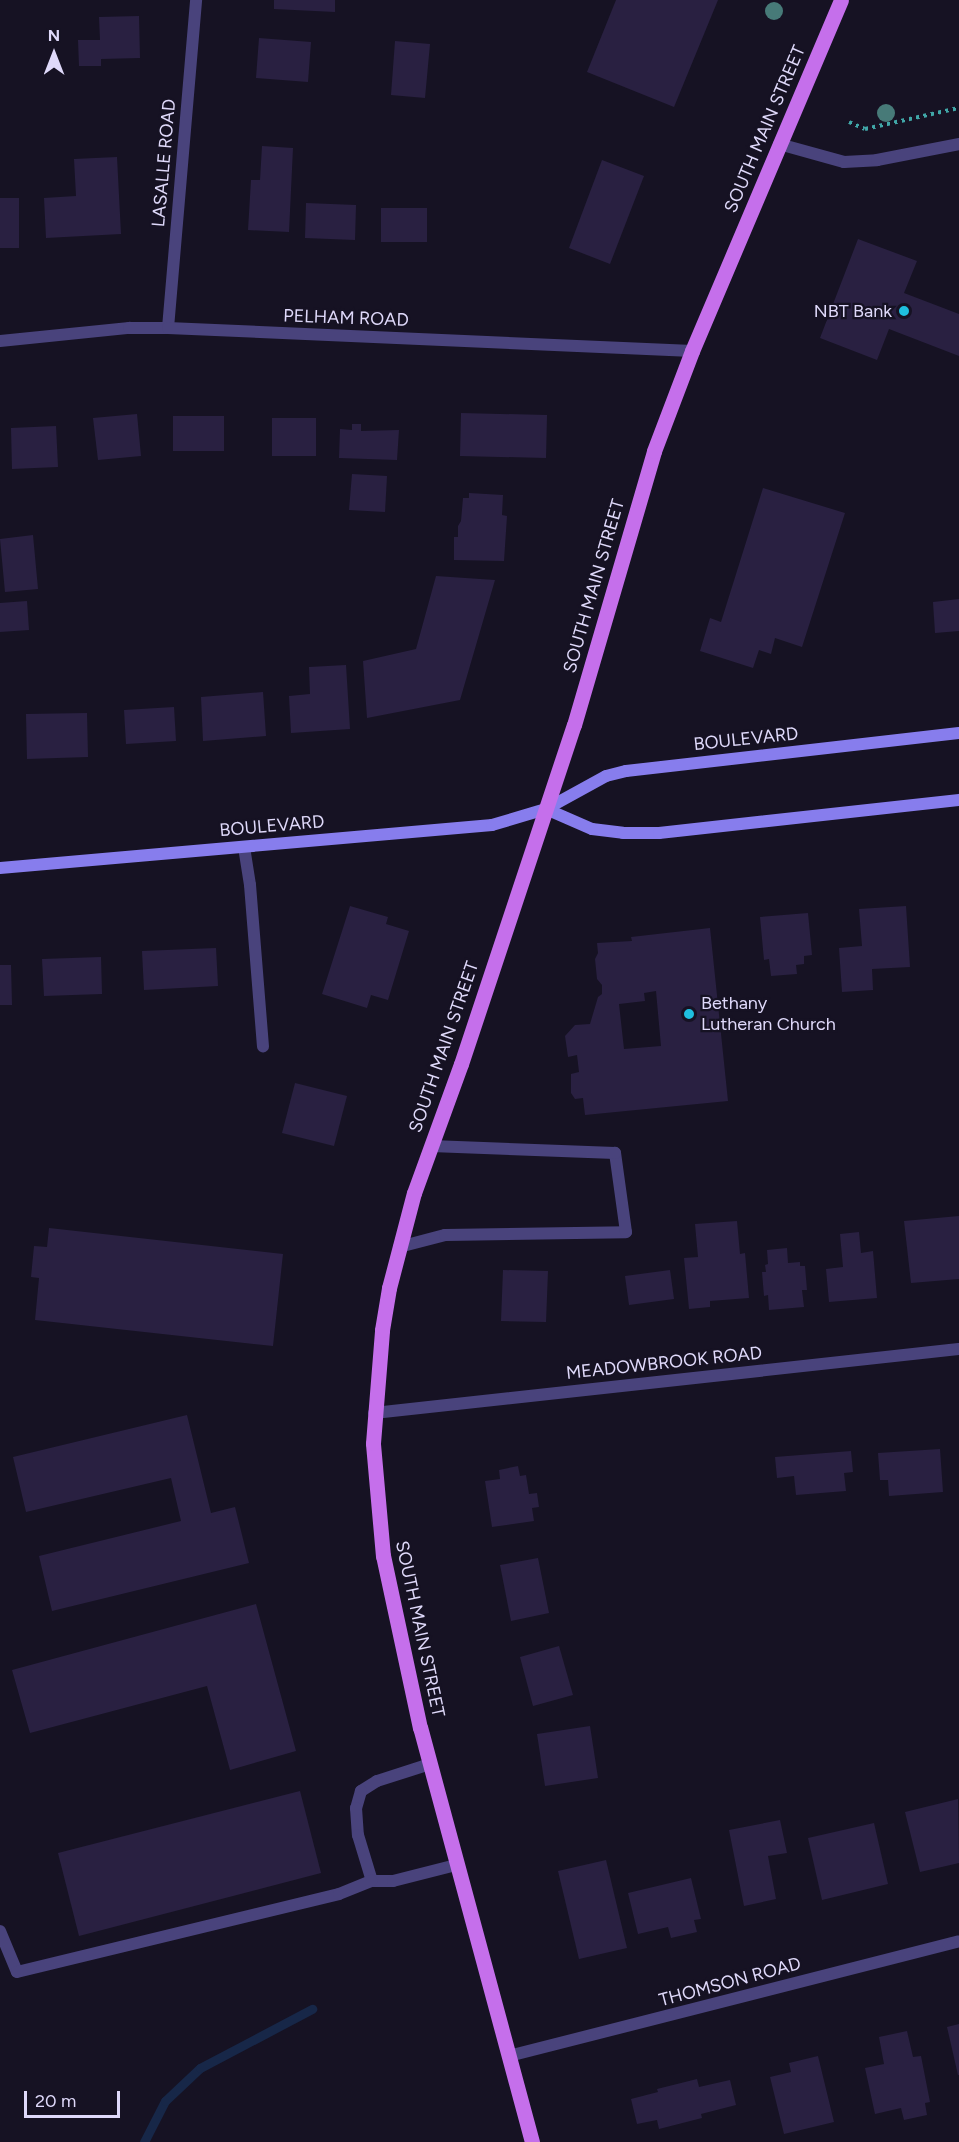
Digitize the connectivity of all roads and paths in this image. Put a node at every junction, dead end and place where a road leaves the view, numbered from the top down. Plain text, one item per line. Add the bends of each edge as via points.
1 (196, 0) edge
2 (841, 0) edge
3 (959, 108) edge
4 (849, 122) dead end
5 (779, 144) junction
6 (959, 144) edge
7 (168, 328) junction
8 (0, 341) edge
9 (692, 351) junction
10 (959, 733) edge
11 (959, 800) edge
12 (546, 809) junction
13 (244, 847) junction
14 (0, 868) edge
15 (263, 1046) dead end
16 (431, 1146) junction
17 (399, 1247) junction
18 (959, 1349) edge
19 (374, 1413) junction
20 (430, 1764) junction
21 (456, 1865) junction
22 (372, 1881) junction
23 (0, 1931) edge
24 (959, 1941) edge
25 (509, 2056) junction
26 (532, 2142) edge

1 - 7 street, LASALLE ROAD
2 - 5 main road, SOUTH MAIN STREET
3 - 4 path via 865,129
5 - 6 street via 844,162 877,160
5 - 9 main road, SOUTH MAIN STREET
7 - 8 street, PELHAM ROAD via 129,328
7 - 9 street, PELHAM ROAD
9 - 12 main road, SOUTH MAIN STREET via 654,451
10 - 12 main road, BOULEVARD via 626,771 606,776
11 - 12 main road via 659,833 592,829
12 - 13 main road, BOULEVARD via 461,830
12 - 16 main road, SOUTH MAIN STREET
13 - 14 main road, BOULEVARD
13 - 15 street
16 - 17 main road, SOUTH MAIN STREET
16 - 17 street via 615,1153 626,1232 445,1236
17 - 19 main road, SOUTH MAIN STREET via 382,1330
18 - 19 street, MEADOWBROOK ROAD
19 - 20 main road, SOUTH MAIN STREET via 383,1556
20 - 21 main road, SOUTH MAIN STREET
20 - 22 street via 377,1781 361,1791 356,1808 358,1835
21 - 22 street via 393,1881
21 - 25 main road, SOUTH MAIN STREET
22 - 23 street via 339,1894 16,1972
24 - 25 street, THOMSON ROAD
25 - 26 main road, SOUTH MAIN STREET

